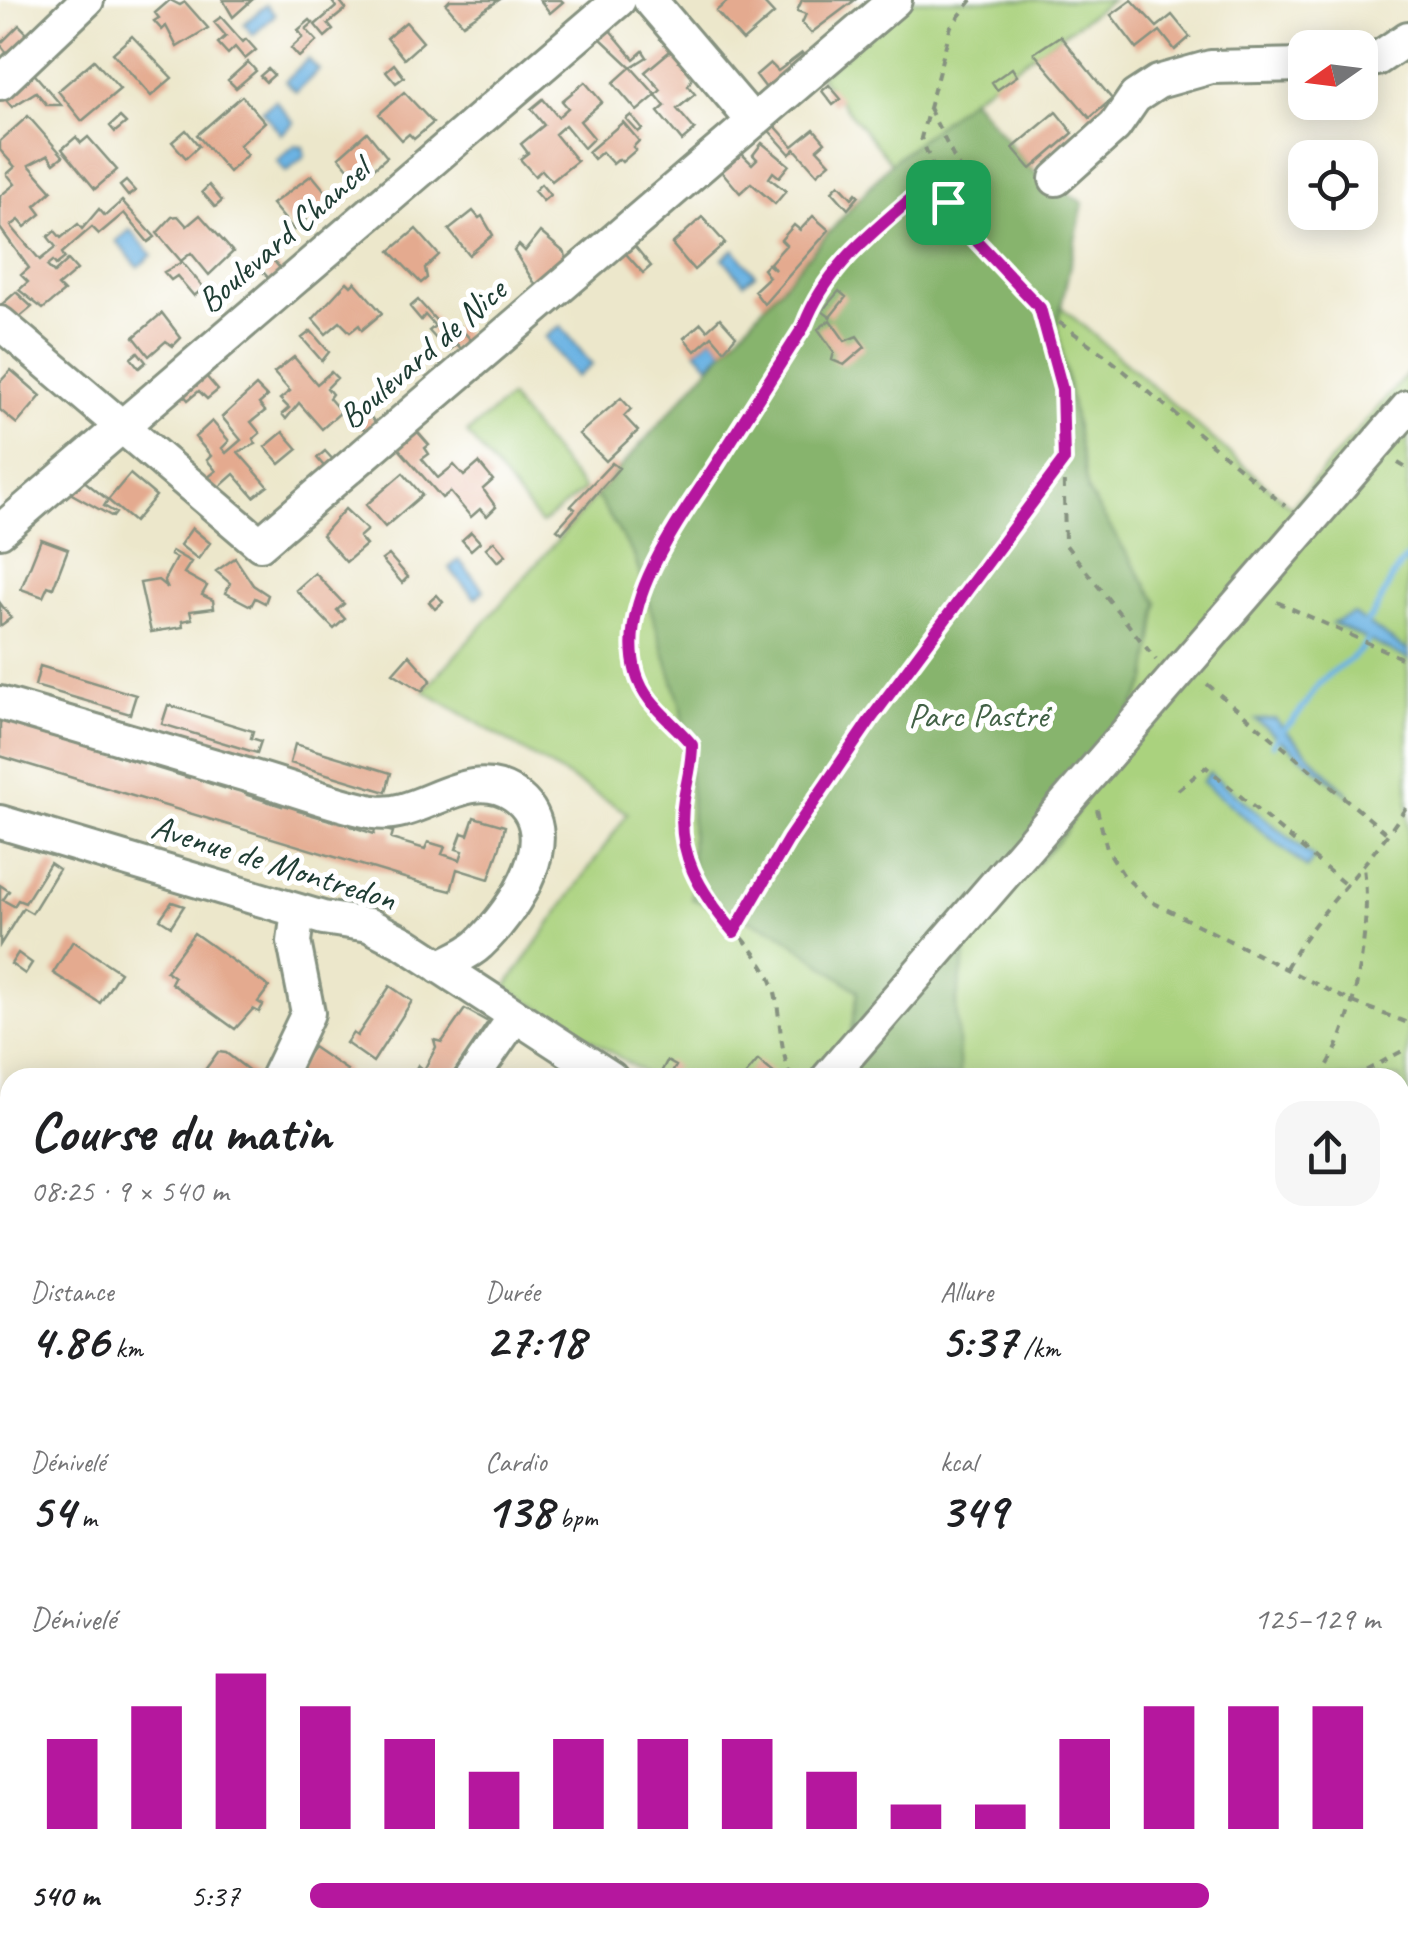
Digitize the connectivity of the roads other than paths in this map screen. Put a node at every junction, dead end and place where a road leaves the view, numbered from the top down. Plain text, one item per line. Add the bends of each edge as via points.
1 (87, 0) edge
2 (619, 0) edge
3 (650, 0) edge
4 (895, 0) edge
5 (1408, 38) edge
6 (1378, 59) edge
7 (1288, 66) edge
8 (0, 83) edge
9 (754, 120) junction
10 (1056, 179) dead end
11 (0, 323) edge
12 (1408, 407) edge
13 (122, 427) junction
14 (0, 531) edge
15 (0, 703) edge
16 (0, 822) edge
17 (298, 910) junction
18 (440, 967) junction
19 (514, 1016) junction
20 (282, 1068) edge
21 (479, 1068) edge
22 (595, 1068) edge
23 (837, 1068) edge

1 - 8 street
2 - 13 street, Boulevard Chancel
3 - 9 street
4 - 9 street, Boulevard de Nice
5 - 6 street
7 - 10 street via 1211,67 1158,82
9 - 13 street, Boulevard de Nice via 260,544
11 - 13 street, Boulevard de Nice
12 - 23 street
13 - 14 street, Boulevard Chancel
15 - 18 street via 377,813 477,786 510,792 532,812 536,858 509,908 477,946
16 - 17 street, Avenue de Montredon
17 - 18 street, Avenue de Montredon via 368,926
17 - 20 street via 294,942 308,1013
18 - 19 street, Avenue de Montredon
19 - 21 street
19 - 22 street, Avenue de Montredon

